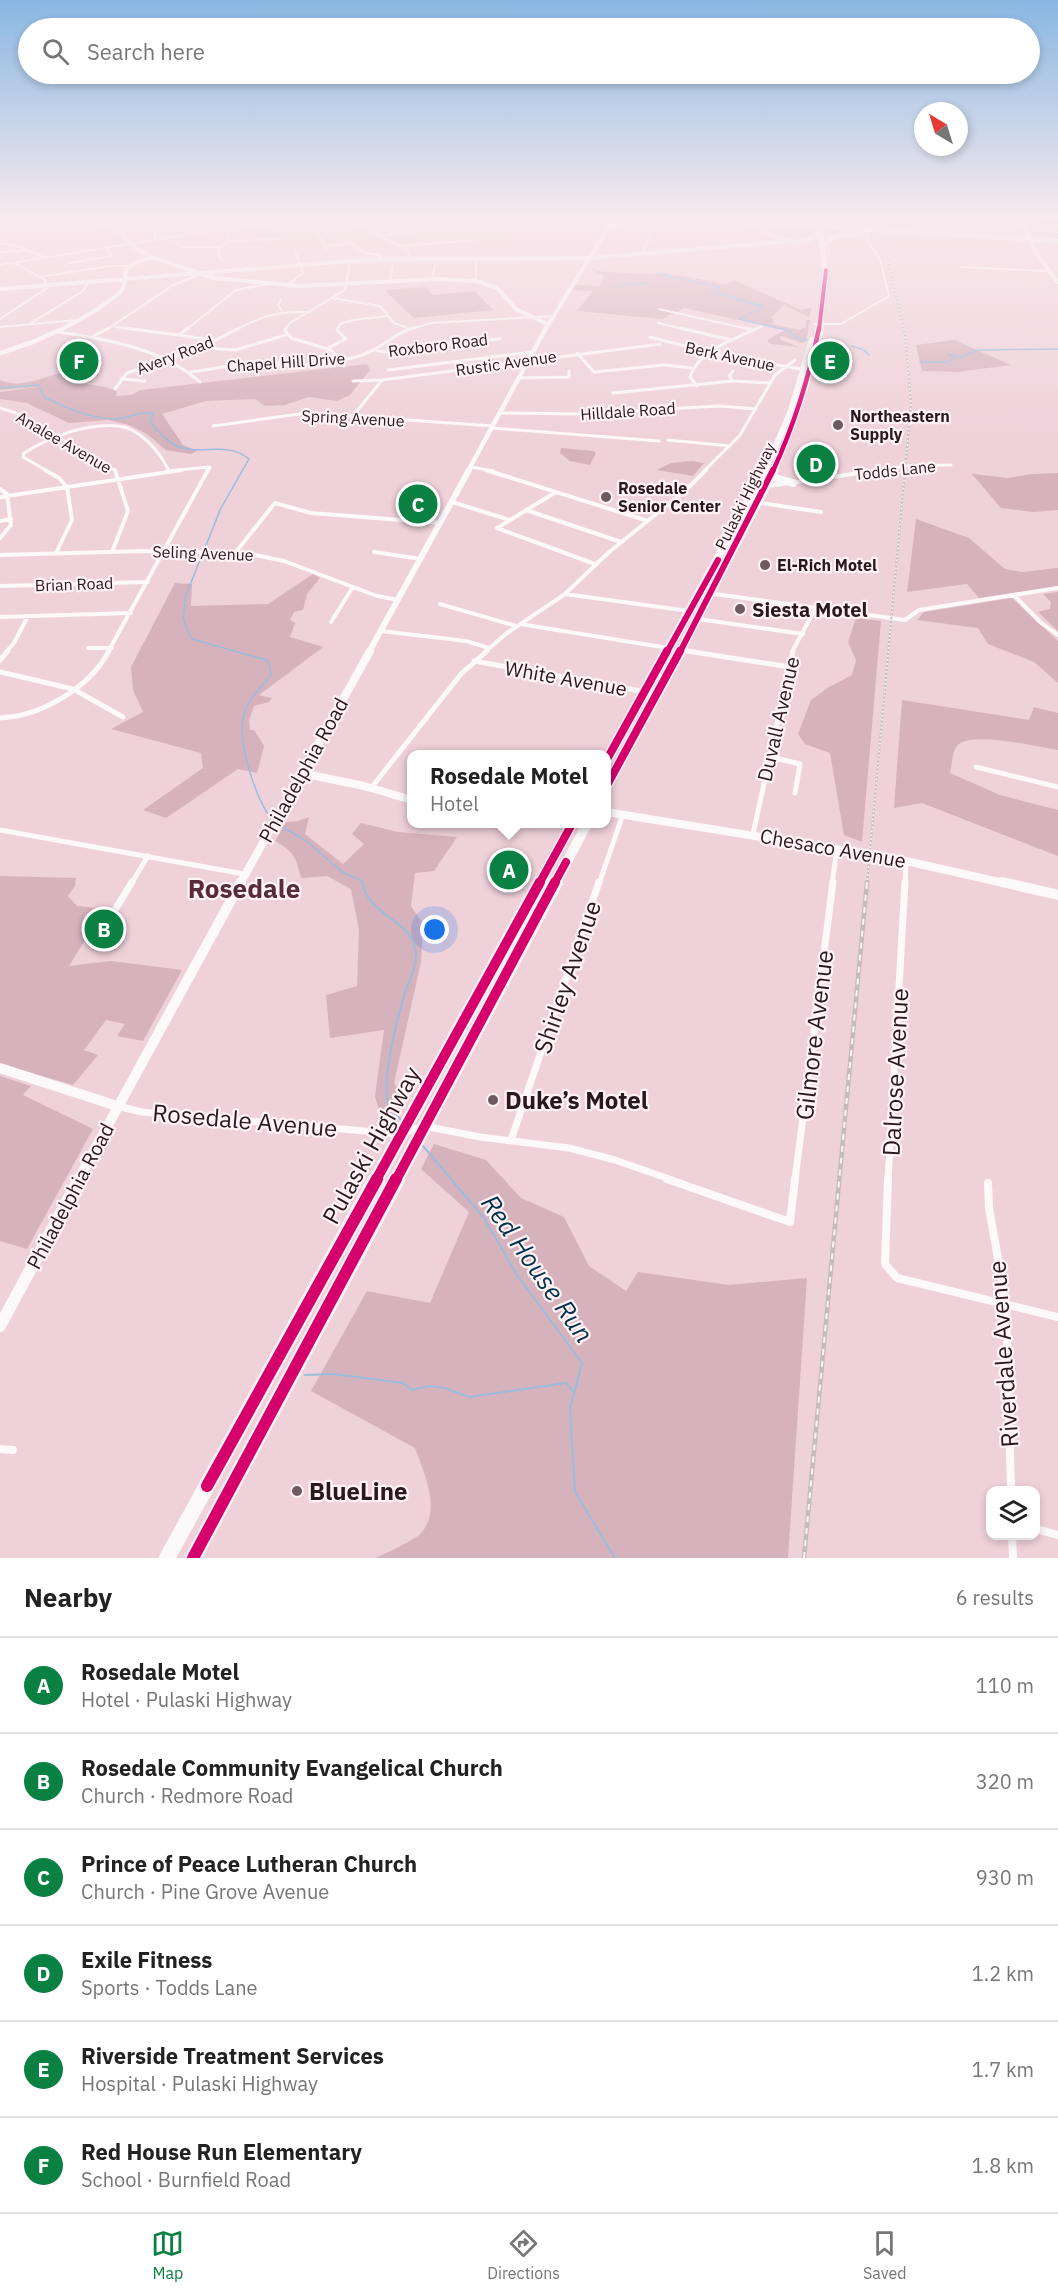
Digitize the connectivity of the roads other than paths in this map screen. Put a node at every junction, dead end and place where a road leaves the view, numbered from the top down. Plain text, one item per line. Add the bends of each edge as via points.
1 (44, 291) edge
2 (83, 291) edge
3 (121, 291) edge
4 (166, 291) edge
5 (235, 291) edge
6 (344, 291) edge
7 (500, 291) edge
8 (569, 291) edge
9 (825, 291) edge
10 (888, 291) edge
11 (332, 298) junction
12 (281, 300) dead end
13 (659, 309) dead end
14 (282, 311) junction
15 (309, 312) junction
16 (347, 315) dead end
17 (388, 316) junction
18 (529, 316) junction
19 (553, 316) junction
20 (0, 319) edge
21 (77, 320) junction
22 (353, 320) junction
23 (658, 323) dead end
24 (30, 324) junction
25 (548, 324) junction
26 (818, 324) junction
27 (762, 326) dead end
28 (0, 327) edge
29 (114, 327) junction
30 (408, 328) junction
31 (754, 330) junction
32 (59, 332) junction
33 (286, 334) junction
34 (179, 335) junction
35 (91, 337) junction
36 (650, 337) dead end
37 (500, 339) dead end
38 (215, 340) junction
39 (732, 340) junction
40 (660, 344) dead end
41 (200, 348) junction
42 (327, 348) junction
43 (376, 351) junction
44 (533, 352) junction
45 (713, 352) junction
46 (0, 353) edge
47 (577, 353) junction
48 (284, 355) dead end
49 (529, 359) junction
50 (165, 360) junction
51 (340, 360) junction
52 (795, 360) dead end
53 (278, 364) junction
54 (344, 366) dead end
55 (785, 367) junction
56 (691, 368) junction
57 (388, 370) dead end
58 (808, 370) junction
59 (569, 371) dead end
60 (733, 371) dead end
61 (190, 372) junction
62 (519, 378) junction
63 (121, 379) junction
64 (382, 380) junction
65 (145, 381) dead end
66 (353, 381) dead end
67 (733, 381) junction
68 (200, 382) dead end
69 (770, 383) junction
70 (697, 386) junction
71 (115, 388) dead end
72 (613, 393) dead end
73 (0, 408) edge
74 (756, 409) junction
75 (500, 413) junction
76 (353, 416) junction
77 (213, 426) dead end
78 (492, 427) junction
79 (57, 436) junction
80 (668, 440) dead end
81 (659, 441) dead end
82 (730, 446) junction
83 (951, 465) dead end
84 (210, 467) joint
85 (471, 467) junction
86 (169, 471) junction
87 (772, 477) junction
88 (119, 478) junction
89 (793, 483) junction
90 (768, 486) junction
91 (67, 487) junction
92 (0, 489) edge
93 (556, 492) junction
94 (8, 496) junction
95 (0, 497) edge
96 (452, 502) junction
97 (760, 502) junction
98 (526, 510) junction
99 (821, 512) dead end
100 (11, 519) junction
101 (510, 520) junction
102 (0, 521) edge
103 (648, 521) junction
104 (440, 523) junction
105 (0, 538) edge
106 (621, 542) junction
107 (165, 551) junction
108 (112, 552) junction
109 (374, 552) dead end
110 (56, 553) junction
111 (235, 553) junction
112 (0, 555) edge
113 (421, 559) junction
114 (595, 564) junction
115 (148, 582) junction
116 (0, 586) edge
117 (353, 587) junction
118 (1058, 588) edge
119 (700, 592) junction
120 (712, 593) junction
121 (565, 594) junction
122 (1014, 595) junction
123 (398, 600) junction
124 (440, 604) dead end
125 (815, 609) junction
126 (689, 611) junction
127 (131, 613) junction
128 (28, 616) junction
129 (0, 617) edge
130 (698, 619) junction
131 (331, 622) dead end
132 (518, 625) junction
133 (381, 631) junction
134 (803, 634) junction
135 (1058, 635) edge
136 (88, 648) dead end
137 (112, 648) junction
138 (489, 648) junction
139 (669, 648) junction
140 (681, 650) junction
141 (0, 660) edge
142 (474, 661) junction
143 (790, 667) junction
144 (0, 672) edge
145 (73, 689) junction
146 (645, 692) junction
147 (657, 694) junction
148 (123, 717) dead end
149 (0, 718) edge
150 (611, 752) edge
151 (770, 757) junction
152 (976, 767) dead end
153 (301, 773) junction
154 (611, 778) edge
155 (1058, 787) edge
156 (371, 788) junction
157 (795, 793) dead end
158 (407, 799) edge
159 (611, 813) edge
160 (623, 814) junction
161 (570, 828) edge
162 (585, 828) edge
163 (0, 830) edge
164 (753, 834) junction
165 (841, 849) junction
166 (148, 856) junction
167 (906, 861) junction
168 (244, 874) junction
169 (1058, 895) edge
170 (115, 910) dead end
171 (0, 1068) edge
172 (117, 1106) junction
173 (424, 1126) junction
174 (400, 1134) junction
175 (511, 1140) junction
176 (987, 1183) dead end
177 (790, 1222) joint
178 (897, 1278) joint
179 (1006, 1304) junction
180 (1058, 1317) edge
181 (0, 1326) edge
182 (0, 1449) edge
183 (13, 1450) dead end
184 (1011, 1486) edge
185 (1040, 1530) edge
186 (1058, 1535) edge
187 (1012, 1540) edge
188 (167, 1558) edge
189 (193, 1558) edge
190 (1013, 1558) edge

1 - 20 street
2 - 24 street
3 - 21 main road
4 - 29 street
5 - 34 street
6 - 11 street
7 - 18 main road via 513,307
8 - 19 main road, Philadelphia Road
9 - 26 highway, Pulaski Highway
10 - 26 street via 889,296 841,324
11 - 15 street
11 - 17 street via 375,304
12 - 14 street via 278,305
13 - 31 street
14 - 15 street, Avery Road
14 - 38 street, Avery Road via 262,316
15 - 33 street via 286,326
16 - 22 street
17 - 22 street
17 - 30 street
18 - 19 street, Chapel Hill Drive
18 - 25 main road
18 - 30 street, Chapel Hill Drive via 437,322
19 - 25 main road, Philadelphia Road
21 - 24 street
21 - 32 main road
22 - 42 street via 336,327 345,341
23 - 39 street
24 - 28 street
25 - 44 main road, Philadelphia Road
26 - 58 highway, Pulaski Highway
27 - 31 street
29 - 34 street
29 - 35 street
30 - 43 street, Chapel Hill Drive
31 - 39 street
32 - 35 street
32 - 46 main road
33 - 41 street via 233,351
33 - 42 street
34 - 38 street
35 - 50 street
36 - 45 street, Berk Avenue
37 - 43 street, Roxboro Road via 398,353
38 - 41 street, Avery Road
39 - 45 street
40 - 47 street, Rustic Avenue
41 - 50 street, Avery Road
42 - 51 street
43 - 51 street, Chapel Hill Drive
44 - 49 main road, Philadelphia Road
44 - 57 street
45 - 55 street, Berk Avenue
45 - 56 street
47 - 49 street, Rustic Avenue
47 - 56 street via 594,372 664,365
48 - 53 street
49 - 62 main road, Philadelphia Road
49 - 64 street, Rustic Avenue
50 - 61 street
50 - 63 street, Avery Road
51 - 53 street, Chapel Hill Drive
51 - 54 street
52 - 55 street
53 - 61 street, Chapel Hill Drive
55 - 58 street, Berk Avenue
55 - 69 street
56 - 70 street via 690,379
58 - 87 highway, Pulaski Highway via 795,424
58 - 119 highway, Pulaski Highway via 769,461
59 - 62 street via 569,377
60 - 67 street via 729,376
61 - 68 street
62 - 75 main road, Philadelphia Road
63 - 65 street
63 - 71 street, Avery Road
64 - 66 street, Rustic Avenue
64 - 76 street
67 - 69 street
67 - 70 street
69 - 74 street
70 - 72 street
73 - 79 street, Analee Avenue
74 - 75 street, Hilldale Road via 719,406 579,414
74 - 82 street
75 - 78 main road, Philadelphia Road
76 - 77 street, Spring Avenue via 309,413
76 - 78 street, Spring Avenue
78 - 81 street, Spring Avenue
78 - 85 main road, Philadelphia Road
79 - 86 street via 122,426 159,453
79 - 88 street, Analee Avenue via 110,465
79 - 91 street via 22,456
80 - 82 street
82 - 103 street
83 - 89 street, Todds Lane via 900,467
84 - 86 street
84 - 107 street
85 - 93 street
85 - 96 main road, Philadelphia Road
86 - 88 street
87 - 89 highway
87 - 90 highway, Pulaski Highway
88 - 91 street
88 - 108 street, Analee Avenue via 128,513
89 - 90 street, Todds Lane
90 - 97 highway, Pulaski Highway
91 - 94 street
91 - 110 street via 72,520
92 - 94 street
93 - 98 street
93 - 103 street
94 - 95 street
94 - 100 street
96 - 101 street
96 - 104 main road, Philadelphia Road
97 - 99 street
97 - 120 highway, Pulaski Highway
98 - 101 street
98 - 106 street
100 - 102 street
100 - 105 street via 10,529
101 - 114 street via 497,528
103 - 106 street
104 - 111 street via 307,513 275,503
104 - 113 main road, Philadelphia Road
106 - 114 street
107 - 108 street, Seling Avenue
107 - 111 street, Seling Avenue
107 - 115 street
108 - 110 street, Seling Avenue
109 - 113 street
110 - 112 street, Seling Avenue
111 - 117 street, Seling Avenue via 284,561
113 - 123 main road, Philadelphia Road
114 - 121 street
115 - 116 street, Brian Road
115 - 127 street
117 - 123 street, Seling Avenue
117 - 131 street
118 - 122 street
119 - 120 street
119 - 126 highway, Pulaski Highway
120 - 125 street
120 - 130 highway, Pulaski Highway
121 - 126 street
121 - 132 street
122 - 125 street via 919,610 905,620
122 - 135 street
123 - 133 main road, Philadelphia Road
124 - 132 street
125 - 134 street, Duvall Avenue
126 - 139 highway, Pulaski Highway
127 - 128 street
127 - 137 street
128 - 129 street
128 - 141 street
130 - 134 street
130 - 140 highway, Pulaski Highway
132 - 138 street
132 - 139 street
133 - 138 street via 466,641
133 - 153 main road, Philadelphia Road
134 - 143 street, Duvall Avenue via 793,650
136 - 137 street
137 - 145 street via 96,670
138 - 142 street
139 - 146 highway, Pulaski Highway
140 - 143 street
140 - 147 highway, Pulaski Highway
142 - 146 street, White Avenue
142 - 156 street via 441,696 403,751
143 - 151 street, Duvall Avenue
144 - 145 street
145 - 148 street
145 - 149 street via 24,716
146 - 147 street, White Avenue
146 - 150 highway, Pulaski Highway
147 - 154 highway, Pulaski Highway
151 - 157 street via 800,764
151 - 164 street, Duvall Avenue
152 - 155 street
153 - 156 main road
153 - 168 main road, Philadelphia Road
156 - 158 main road
159 - 160 main road, Chesaco Avenue
160 - 164 main road, Chesaco Avenue
160 - 175 street, Shirley Avenue
161 - 174 highway, Pulaski Highway
162 - 173 highway, Pulaski Highway
163 - 166 street
164 - 165 main road, Chesaco Avenue
165 - 167 main road, Chesaco Avenue
165 - 177 street, Gilmore Avenue
166 - 168 street
166 - 170 street
167 - 169 main road, Chesaco Avenue
167 - 178 street, Dalrose Avenue via 884,1242 885,1264
168 - 172 main road, Philadelphia Road
171 - 172 main road
172 - 174 street, Rosedale Avenue via 142,1112
172 - 181 main road, Philadelphia Road
173 - 174 street, Rosedale Avenue
173 - 175 street, Rosedale Avenue
173 - 189 highway, Pulaski Highway
174 - 188 highway, Pulaski Highway
175 - 177 street, Rosedale Avenue via 569,1148 615,1160
176 - 179 street, Riverdale Avenue
178 - 179 street
179 - 180 street
179 - 184 street, Riverdale Avenue
182 - 183 street
185 - 186 street
187 - 190 street

